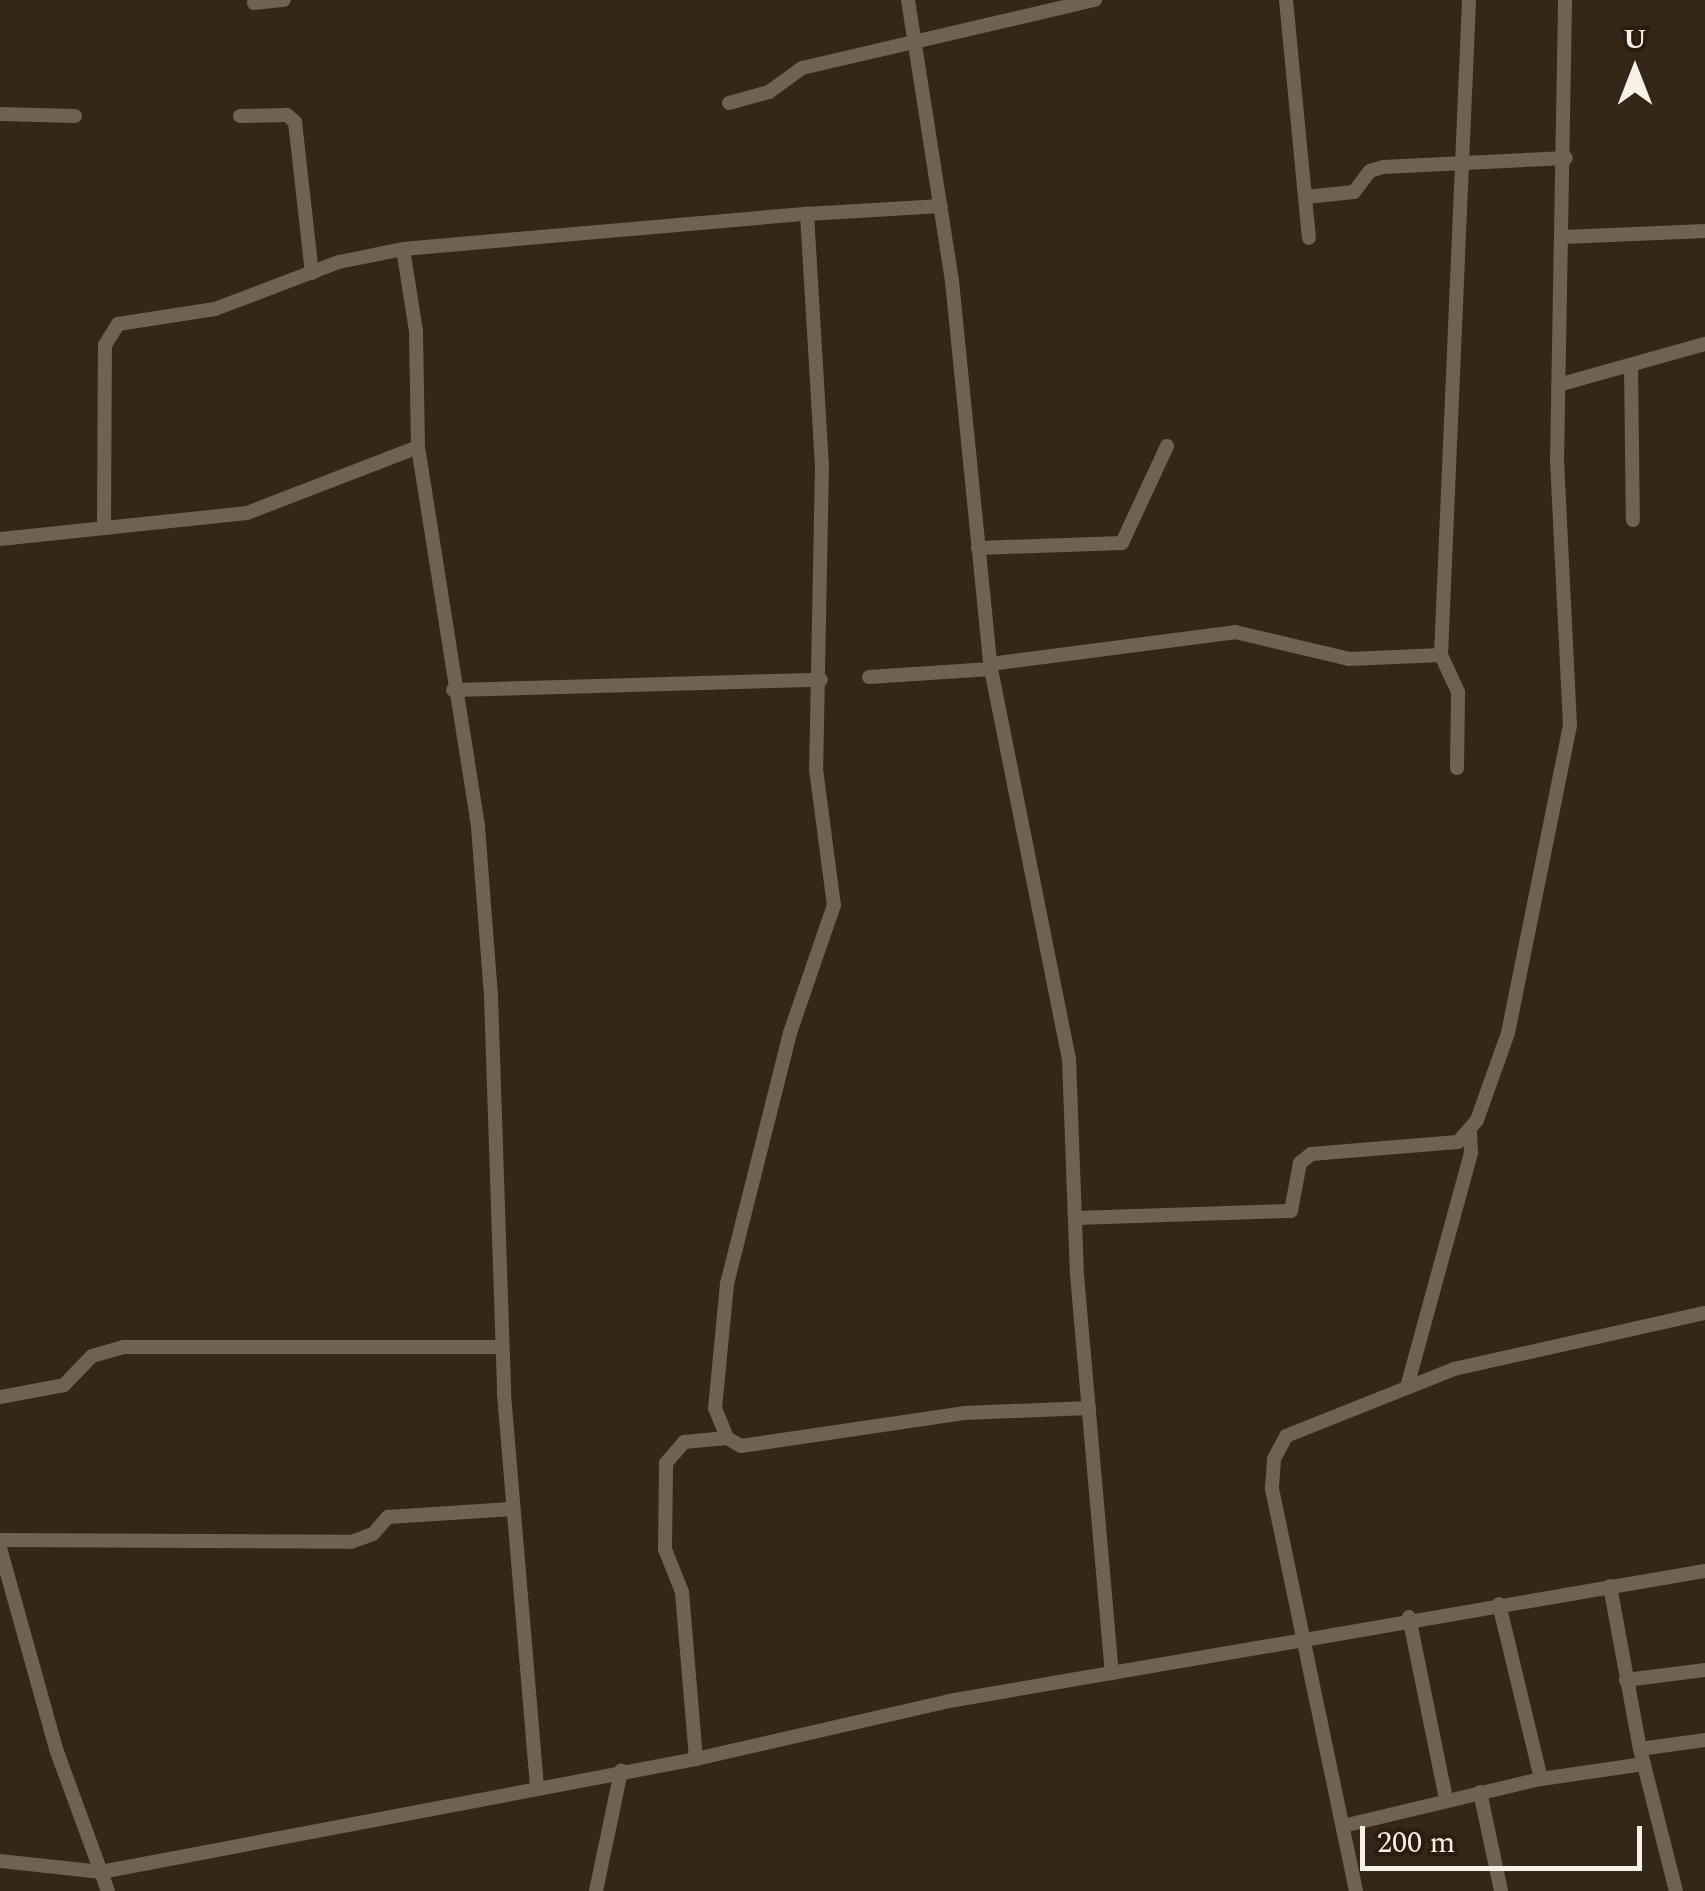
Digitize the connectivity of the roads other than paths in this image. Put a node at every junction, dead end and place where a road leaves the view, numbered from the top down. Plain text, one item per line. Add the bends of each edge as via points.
1 (284, 0) edge
2 (908, 0) edge
3 (1095, 0) edge
4 (1286, 0) edge
5 (1470, 0) edge
6 (1565, 0) edge
7 (254, 2) dead end
8 (917, 40) junction
9 (729, 104) dead end
10 (0, 114) edge
11 (76, 116) dead end
12 (240, 116) dead end
13 (1566, 158) junction
14 (1465, 162) junction
15 (1306, 197) junction
16 (941, 206) junction
17 (807, 214) junction
18 (1705, 231) edge
19 (1564, 237) junction
20 (1309, 238) dead end
21 (402, 249) junction
22 (312, 273) junction
23 (1705, 344) edge
24 (1631, 367) junction
25 (1558, 385) junction
26 (418, 446) junction
27 (1167, 446) dead end
28 (1633, 520) dead end
29 (104, 528) junction
30 (0, 539) edge
31 (978, 548) junction
32 (1441, 655) junction
33 (990, 666) junction
34 (870, 677) dead end
35 (821, 680) junction
36 (453, 690) junction
37 (1457, 768) dead end
38 (1470, 1132) junction
39 (1076, 1218) junction
40 (1705, 1313) edge
41 (502, 1346) junction
42 (1407, 1386) junction
43 (0, 1398) edge
44 (1089, 1408) junction
45 (728, 1438) junction
46 (513, 1509) junction
47 (0, 1544) edge
48 (1705, 1571) edge
49 (1610, 1586) junction
50 (1499, 1604) junction
51 (1409, 1617) junction
52 (1306, 1635) junction
53 (1705, 1670) edge
54 (1112, 1673) junction
55 (1626, 1680) junction
56 (1705, 1740) edge
57 (1642, 1756) junction
58 (696, 1759) junction
59 (621, 1772) junction
60 (1541, 1779) junction
61 (537, 1786) junction
62 (1480, 1792) junction
63 (1446, 1799) junction
64 (1344, 1826) junction
65 (0, 1861) edge
66 (101, 1872) junction
67 (108, 1891) edge
68 (596, 1891) edge
69 (1356, 1891) edge
70 (1501, 1891) edge
71 (1676, 1891) edge

1 - 7 street
2 - 8 street
3 - 8 street
4 - 15 street
5 - 14 street
6 - 13 street
8 - 9 street via 802,68 769,92
8 - 16 street
10 - 11 street
12 - 22 street via 287,115 295,122
13 - 14 street
13 - 19 street
14 - 15 street via 1374,169 1354,192
14 - 32 street
15 - 20 street
16 - 17 street
16 - 31 street
17 - 21 street
17 - 35 street via 822,464
18 - 19 street
19 - 25 street
21 - 22 street
21 - 26 street via 416,330
22 - 29 street via 215,309 133,319 110,331 102,414
23 - 24 street
24 - 25 street
24 - 28 street
25 - 38 street via 1568,748 1508,1034
26 - 29 street via 247,513
26 - 36 street
27 - 31 street via 1122,543
29 - 30 street
31 - 33 street
32 - 33 street via 1349,659 1235,632
32 - 37 street via 1458,692
33 - 34 street
33 - 39 street via 1069,1058
35 - 36 street
35 - 45 street via 816,769 832,920 790,1033 728,1284 715,1408
36 - 41 street via 478,827 492,996
38 - 39 street via 1449,1144 1311,1154 1300,1163 1291,1211
38 - 42 street via 1470,1153
39 - 44 street
40 - 42 street via 1611,1329
41 - 43 street via 124,1348 92,1356 64,1385
41 - 46 street
42 - 52 street via 1311,1422 1286,1436 1274,1459 1272,1488
44 - 45 street via 964,1412 773,1446 741,1446
44 - 54 street
45 - 58 street via 684,1442 666,1463 665,1549 682,1592
46 - 47 street via 388,1517 373,1534 351,1542
46 - 61 street
47 - 66 street via 56,1749
48 - 49 street
49 - 50 street
49 - 55 street
50 - 51 street
50 - 60 street
51 - 52 street
51 - 63 street
52 - 54 street
52 - 64 street
53 - 55 street
54 - 58 street via 950,1701
55 - 57 street
56 - 57 street
57 - 60 street
57 - 71 street
58 - 59 street
59 - 61 street
59 - 68 street
60 - 62 street
61 - 66 street
62 - 63 street
62 - 70 street
63 - 64 street
64 - 69 street
65 - 66 street
66 - 67 street

